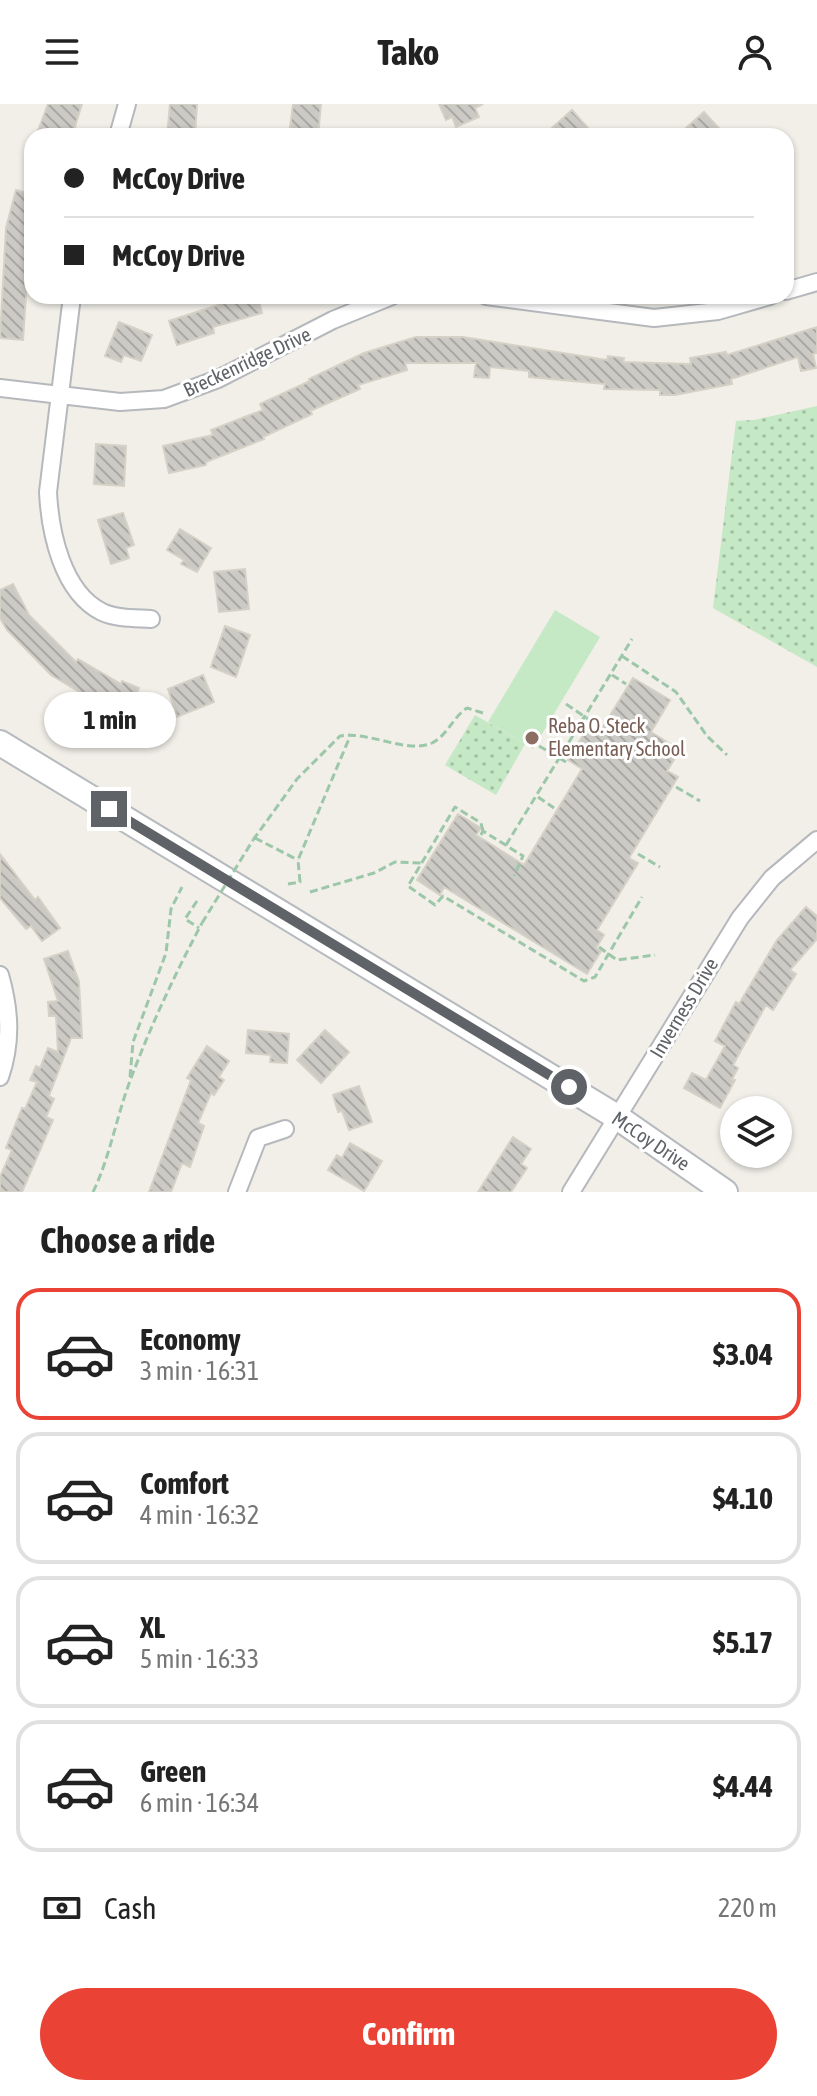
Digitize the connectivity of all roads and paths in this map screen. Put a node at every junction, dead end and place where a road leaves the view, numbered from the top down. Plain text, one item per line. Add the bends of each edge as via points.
1 (127, 104) edge
2 (120, 128) edge
3 (817, 282) edge
4 (794, 289) edge
5 (71, 304) edge
6 (372, 304) edge
7 (547, 304) edge
8 (742, 304) edge
9 (0, 388) edge
10 (59, 397) junction
11 (151, 619) dead end
12 (632, 639) dead end
13 (622, 656) junction
14 (611, 674) junction
15 (626, 684) dead end
16 (566, 704) dead end
17 (486, 714) dead end
18 (586, 717) junction
19 (600, 727) dead end
20 (351, 734) junction
21 (0, 743) edge
22 (539, 746) dead end
23 (727, 755) dead end
24 (560, 759) junction
25 (566, 762) dead end
26 (676, 787) dead end
27 (537, 796) junction
28 (700, 801) dead end
29 (554, 808) dead end
30 (254, 839) junction
31 (817, 840) edge
32 (506, 845) junction
33 (638, 854) dead end
34 (298, 860) junction
35 (422, 863) junction
36 (660, 867) dead end
37 (514, 876) dead end
38 (288, 884) dead end
39 (182, 887) dead end
40 (310, 892) dead end
41 (642, 897) dead end
42 (197, 901) dead end
43 (200, 926) junction
44 (599, 947) dead end
45 (609, 955) junction
46 (655, 955) dead end
47 (0, 975) edge
48 (0, 1077) edge
49 (130, 1081) junction
50 (617, 1117) junction
51 (285, 1129) dead end
52 (93, 1192) edge
53 (237, 1192) edge
54 (571, 1192) edge
55 (725, 1192) edge

1 - 2 street
3 - 4 street
5 - 10 street
6 - 10 street, Breckenridge Drive via 188,392 142,402
7 - 8 street via 654,318
9 - 10 street, Breckenridge Drive
10 - 11 street via 49,518 66,573 102,612
12 - 13 path
13 - 14 path
13 - 23 path via 676,692
14 - 15 path
14 - 18 path
16 - 18 path
17 - 20 path via 467,708 444,734 417,746
18 - 19 path
18 - 24 path
20 - 30 path via 340,736 316,757
20 - 34 path
21 - 50 street, McCoy Drive
22 - 24 path
24 - 25 path
24 - 27 path
26 - 28 path
27 - 29 path
27 - 32 path
30 - 34 path
30 - 43 path, bridge
31 - 50 street, Inverness Drive via 772,878 740,918
32 - 35 path via 482,833 481,823 455,807
32 - 37 path via 523,856
33 - 36 path
34 - 38 path via 300,882
35 - 40 path via 395,862
35 - 45 path via 408,886 435,905 443,896 584,981 595,977
39 - 49 path via 171,909 166,953 133,1042
41 - 45 path
42 - 43 path via 185,919
43 - 49 path
44 - 45 path
45 - 46 path via 617,960
47 - 48 street via 9,1025
49 - 52 path
50 - 54 street, Inverness Drive
50 - 55 street, McCoy Drive
51 - 53 street via 258,1138

